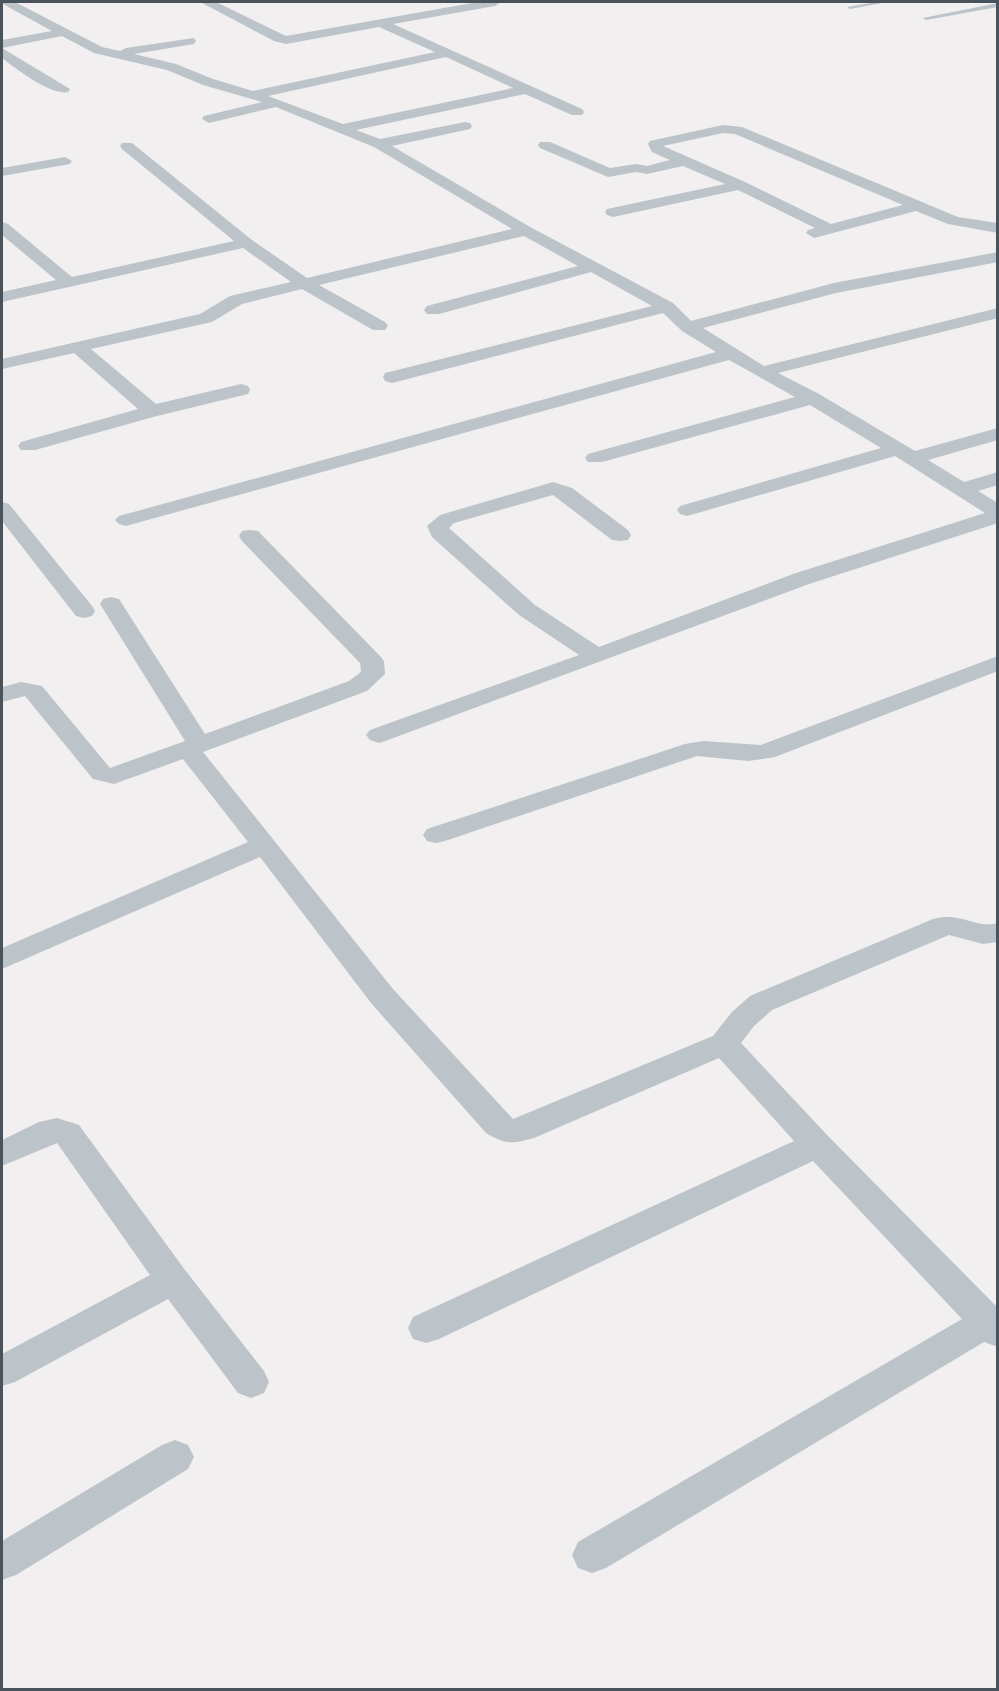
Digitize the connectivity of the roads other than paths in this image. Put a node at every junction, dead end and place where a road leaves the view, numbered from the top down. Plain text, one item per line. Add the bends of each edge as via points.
1 (495, 2) edge
2 (885, 2) edge
3 (32, 3) edge
4 (240, 3) dead end
5 (10, 4) edge
6 (213, 4) edge
7 (998, 5) edge
8 (850, 7) dead end
9 (353, 12) dead end
10 (926, 18) dead end
11 (381, 23) junction
12 (63, 32) junction
13 (190, 41) dead end
14 (2, 44) edge
15 (449, 53) junction
16 (112, 54) junction
17 (5, 57) edge
18 (63, 89) dead end
19 (528, 89) junction
20 (254, 95) junction
21 (278, 103) junction
22 (577, 112) dead end
23 (209, 119) dead end
24 (465, 126) dead end
25 (340, 129) junction
26 (379, 144) junction
27 (545, 144) dead end
28 (127, 146) dead end
29 (2, 159) edge
30 (65, 161) dead end
31 (685, 161) junction
32 (8, 171) edge
33 (740, 185) junction
34 (917, 206) junction
35 (613, 212) dead end
36 (2, 226) edge
37 (998, 228) edge
38 (830, 229) junction
39 (526, 231) junction
40 (810, 234) dead end
41 (246, 243) junction
42 (998, 257) edge
43 (592, 267) junction
44 (68, 282) junction
45 (305, 284) junction
46 (2, 297) edge
47 (667, 307) junction
48 (433, 310) dead end
49 (998, 313) edge
50 (379, 326) dead end
51 (688, 327) junction
52 (78, 347) junction
53 (733, 353) junction
54 (2, 364) edge
55 (760, 372) junction
56 (392, 378) dead end
57 (241, 390) dead end
58 (812, 398) junction
59 (152, 411) junction
60 (998, 434) edge
61 (28, 446) dead end
62 (905, 454) junction
63 (595, 458) dead end
64 (998, 478) edge
65 (962, 489) junction
66 (2, 508) edge
67 (687, 510) dead end
68 (998, 514) edge
69 (126, 520) dead end
70 (620, 535) dead end
71 (250, 536) dead end
72 (111, 604) dead end
73 (84, 611) dead end
74 (597, 656) junction
75 (998, 663) edge
76 (2, 695) edge
77 (379, 735) dead end
78 (194, 747) junction
79 (436, 835) dead end
80 (265, 845) junction
81 (998, 932) edge
82 (2, 959) edge
83 (724, 1044) junction
84 (817, 1145) junction
85 (2, 1154) edge
86 (173, 1280) junction
87 (992, 1327) edge
88 (426, 1328) dead end
89 (2, 1371) edge
90 (251, 1382) dead end
91 (175, 1456) dead end
92 (592, 1555) dead end
93 (2, 1562) edge

1 - 11 street
2 - 8 lane
3 - 5 street
4 - 6 street
5 - 12 street
6 - 11 street via 283,40
7 - 10 lane
9 - 11 street
11 - 15 street
12 - 14 street
12 - 16 street
13 - 16 street
15 - 19 street
15 - 20 street
16 - 20 street via 171,67
17 - 18 street
19 - 22 street
19 - 25 street
20 - 21 street
21 - 23 street
21 - 25 street
24 - 26 street
25 - 26 street
26 - 39 street
27 - 31 street via 608,173 647,170
28 - 41 street
29 - 32 street
30 - 32 street
31 - 33 street
31 - 34 street via 657,149 655,144 733,129
33 - 35 street
33 - 38 street
34 - 37 street via 954,221
34 - 38 street
36 - 44 street
38 - 40 street
39 - 43 street
39 - 45 street
41 - 44 street
41 - 45 street
42 - 51 street via 834,288
43 - 47 street
43 - 48 street
44 - 46 street
45 - 50 street
45 - 52 street via 236,300 206,318
47 - 51 street
47 - 56 street
49 - 55 street
51 - 53 street
52 - 54 street
52 - 59 street
53 - 55 street
53 - 69 street
55 - 58 street
57 - 59 street
58 - 62 street
58 - 63 street
59 - 61 street
60 - 62 street
62 - 65 street
62 - 67 street
64 - 65 street
65 - 68 street
66 - 73 street
68 - 74 street via 801,579
70 - 74 street via 565,492 553,488 447,519 438,526 527,610
71 - 78 street via 372,661 373,674 358,686
72 - 78 street
74 - 77 street
75 - 79 street via 766,752 694,749
76 - 78 street via 16,689 33,691 107,776 121,775
78 - 80 street
80 - 82 street
80 - 83 street via 382,996 503,1130 524,1129
81 - 83 street via 982,935 955,924 943,926 761,1003 742,1019
83 - 84 street
84 - 87 street
84 - 88 street
85 - 86 street via 50,1131 68,1134
86 - 89 street
86 - 90 street
87 - 92 street
91 - 93 street

